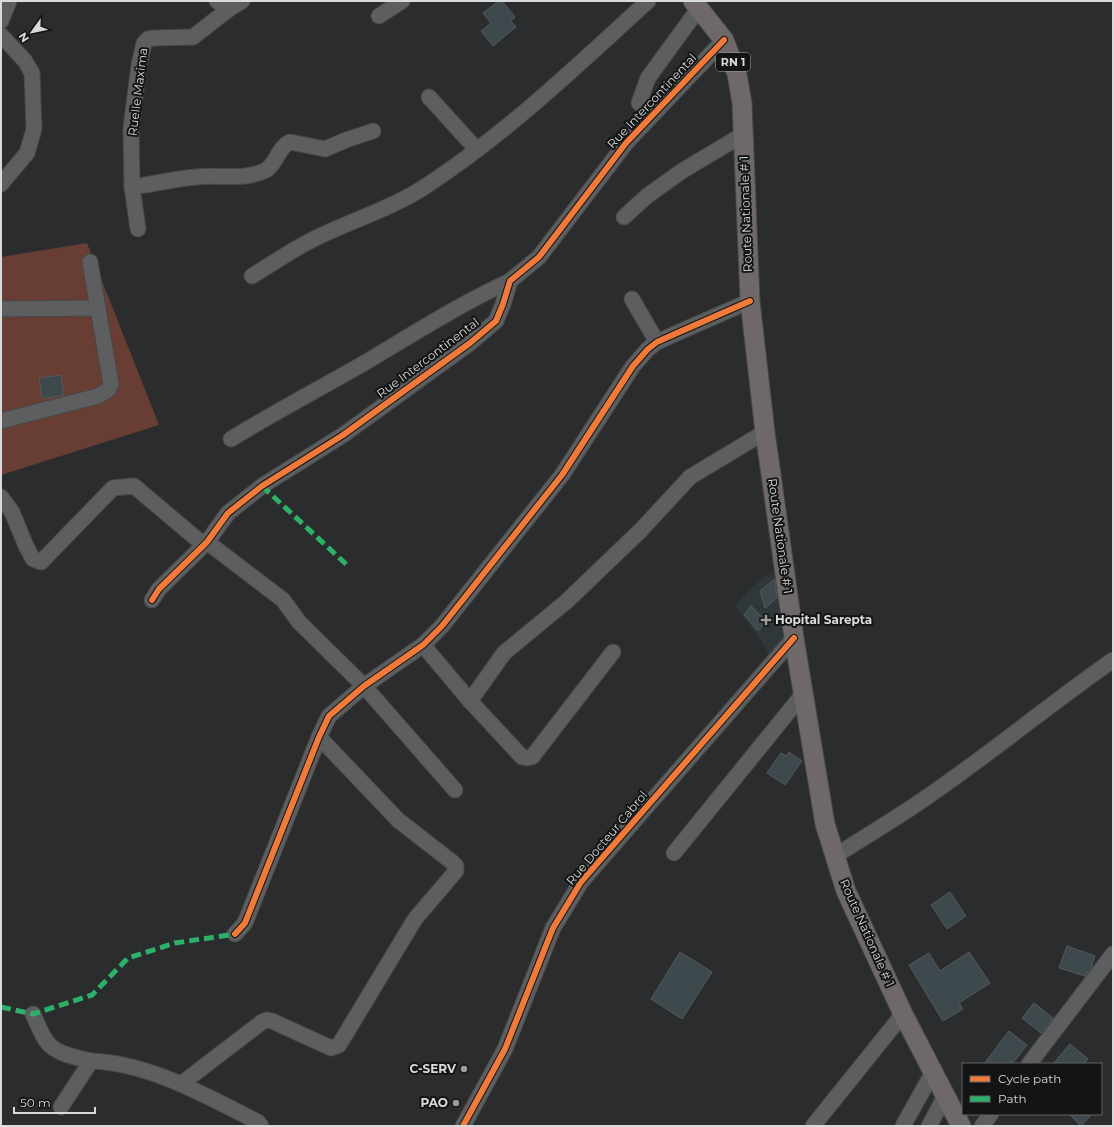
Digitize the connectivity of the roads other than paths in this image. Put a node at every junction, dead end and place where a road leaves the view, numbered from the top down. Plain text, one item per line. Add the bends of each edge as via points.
1 (9, 1) edge
2 (242, 1) edge
3 (402, 1) edge
4 (648, 1) edge
5 (696, 4) edge
6 (223, 5) edge
7 (379, 16) dead end
8 (1, 21) edge
9 (1, 35) edge
10 (724, 40) junction
11 (429, 97) dead end
12 (639, 103) dead end
13 (373, 131) dead end
14 (744, 134) junction
15 (477, 150) junction
16 (1, 184) edge
17 (132, 187) junction
18 (624, 217) dead end
19 (138, 229) dead end
20 (90, 262) dead end
21 (252, 276) dead end
22 (510, 281) junction
23 (632, 299) dead end
24 (750, 301) junction
25 (98, 308) junction
26 (1, 309) edge
27 (657, 342) junction
28 (1, 421) edge
29 (766, 432) junction
30 (231, 438) dead end
31 (1, 497) edge
32 (6, 517) edge
33 (203, 541) junction
34 (152, 600) dead end
35 (794, 638) junction
36 (423, 645) junction
37 (613, 652) dead end
38 (1113, 660) edge
39 (364, 686) junction
40 (803, 694) junction
41 (470, 701) junction
42 (318, 737) junction
43 (455, 790) dead end
44 (674, 853) dead end
45 (835, 856) junction
46 (235, 934) dead end
47 (1113, 954) edge
48 (33, 1014) dead end
49 (903, 1014) junction
50 (91, 1060) junction
51 (1030, 1063) edge
52 (933, 1072) junction
53 (181, 1084) junction
54 (945, 1096) junction
55 (61, 1107) dead end
56 (990, 1115) edge
57 (261, 1126) edge
58 (464, 1126) edge
59 (813, 1126) edge
60 (902, 1126) edge
61 (929, 1126) edge
62 (961, 1126) edge
63 (982, 1126) edge

1 - 8 street
2 - 6 street, Ruelle Maxima
3 - 7 street
4 - 15 street via 552,88
5 - 10 main road, Route Nationale # 1 / RN 1
5 - 12 street via 648,78
6 - 17 street, Ruelle Maxima via 193,37 154,38 144,43 131,128
9 - 16 street via 25,61 32,73 34,129 28,153
10 - 14 main road, Route Nationale # 1 / RN 1 via 737,74
10 - 22 street, Rue Intercontinental via 626,143 539,258
11 - 15 street
13 - 17 street via 325,149 290,142 271,167 242,177 197,177
14 - 18 street via 682,171 647,196
14 - 24 main road, Route Nationale # 1 / RN 1
15 - 21 street via 428,185 380,211 314,239
17 - 19 street, Ruelle Maxima
20 - 25 street
22 - 30 street via 482,294
22 - 33 street, Rue Intercontinental via 496,321 470,343 343,435 262,486 228,513
23 - 27 street
24 - 27 street
24 - 29 main road, Route Nationale # 1 / RN 1
25 - 26 street
25 - 28 street via 111,384 108,390 98,396
27 - 36 street via 633,366 562,475 442,626
29 - 35 main road, Route Nationale # 1 / RN 1
29 - 41 street via 690,477 641,530 568,601 504,653
31 - 32 street
32 - 33 street via 33,559 41,562 113,488 134,486
33 - 34 street, Rue Intercontinental
33 - 39 street via 282,600 299,622
35 - 40 main road, Route Nationale # 1 / RN 1
35 - 58 street, Rue Docteur Cabrol via 581,882 554,928 505,1049
36 - 39 street
36 - 41 street
37 - 41 street via 532,757 522,757
38 - 45 street via 927,797
39 - 42 street via 329,716
39 - 43 street
40 - 44 street
40 - 45 main road, Route Nationale # 1 / RN 1 via 825,824
42 - 46 street via 244,923
42 - 53 street via 398,820 452,862 456,866 456,871 415,919 339,1045 331,1048 267,1020
45 - 49 main road, Route Nationale # 1 / RN 1 via 846,891
47 - 51 street
48 - 50 street via 47,1042 54,1048
49 - 52 main road, Route Nationale # 1 / RN 1
49 - 59 street
50 - 53 street via 134,1068
50 - 55 street
52 - 54 main road, Route Nationale # 1 / RN 1
52 - 60 street
53 - 57 street via 258,1122
54 - 61 street
54 - 62 main road, Route Nationale # 1 / RN 1
56 - 63 street

